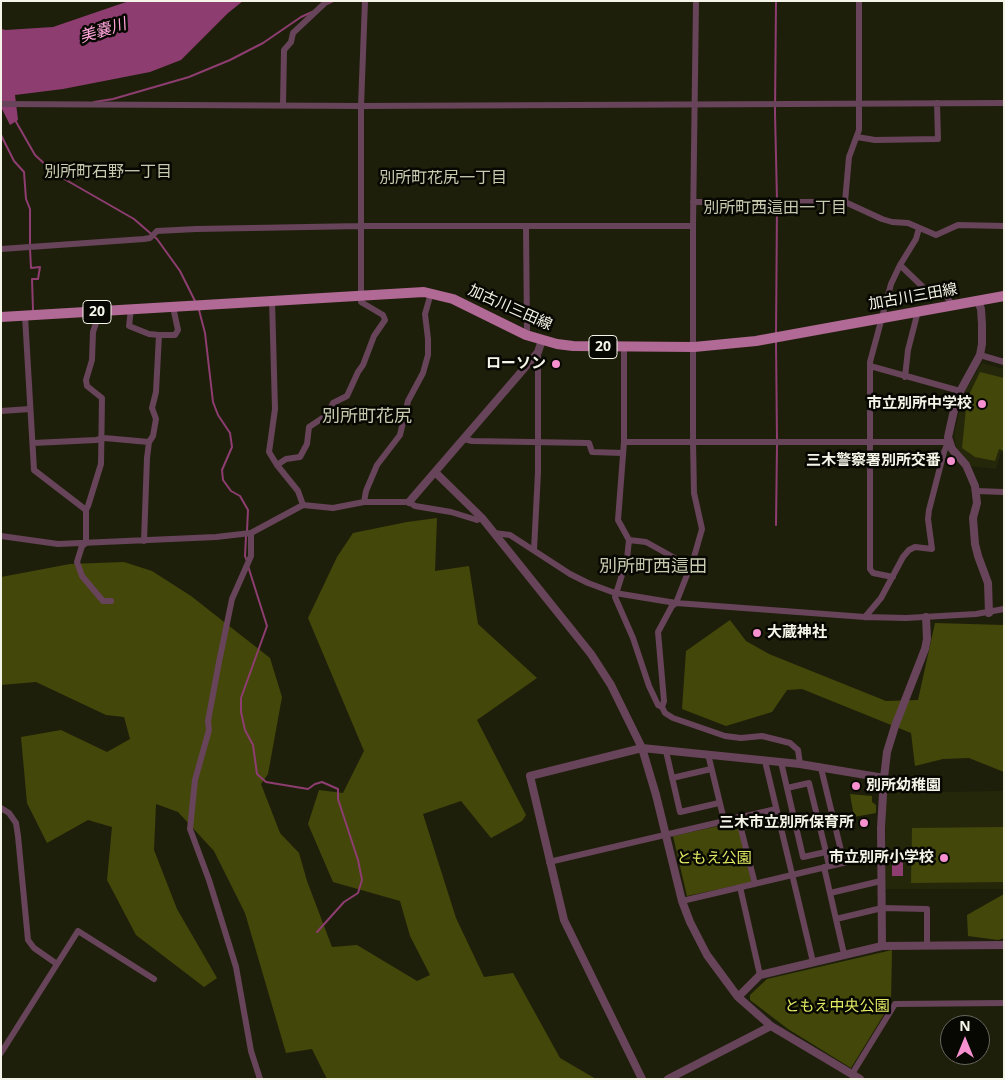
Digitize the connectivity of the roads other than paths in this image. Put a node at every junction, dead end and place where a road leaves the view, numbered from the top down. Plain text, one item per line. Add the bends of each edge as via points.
1 (327, 1) edge
2 (365, 1) edge
3 (696, 1) edge
4 (859, 1) edge
5 (696, 103) junction
6 (859, 103) junction
7 (937, 103) junction
8 (1004, 103) edge
9 (1, 104) edge
10 (283, 105) junction
11 (362, 106) junction
12 (857, 137) junction
13 (693, 202) junction
14 (845, 202) junction
15 (362, 226) junction
16 (526, 226) junction
17 (693, 226) junction
18 (1004, 226) edge
19 (920, 228) junction
20 (1, 248) edge
21 (900, 265) junction
22 (432, 293) junction
23 (361, 296) junction
24 (1004, 296) edge
25 (272, 300) junction
26 (978, 301) junction
27 (953, 305) junction
28 (173, 307) junction
29 (131, 309) junction
30 (100, 311) junction
31 (918, 311) junction
32 (25, 316) junction
33 (1, 317) edge
34 (882, 318) junction
35 (159, 335) junction
36 (526, 335) junction
37 (542, 340) junction
38 (694, 346) junction
39 (624, 347) junction
40 (538, 352) junction
41 (980, 356) junction
42 (1004, 362) edge
43 (870, 366) junction
44 (905, 377) junction
45 (960, 392) junction
46 (30, 409) junction
47 (1, 410) edge
48 (101, 439) junction
49 (464, 439) junction
50 (149, 442) junction
51 (538, 442) junction
52 (624, 442) junction
53 (693, 442) junction
54 (871, 442) junction
55 (948, 442) junction
56 (33, 443) junction
57 (623, 453) junction
58 (277, 465) junction
59 (436, 473) junction
60 (976, 491) junction
61 (1004, 492) edge
62 (364, 502) junction
63 (409, 502) junction
64 (303, 505) junction
65 (86, 510) junction
66 (482, 518) junction
67 (251, 532) junction
68 (494, 532) junction
69 (1, 536) edge
70 (629, 540) junction
71 (144, 541) junction
72 (86, 543) junction
73 (534, 550) junction
74 (688, 569) junction
75 (893, 577) junction
76 (615, 593) junction
77 (111, 601) dead end
78 (676, 603) junction
79 (1004, 610) edge
80 (989, 613) junction
81 (865, 617) junction
82 (926, 617) junction
83 (662, 707) junction
84 (642, 748) junction
85 (666, 751) junction
86 (708, 754) junction
87 (765, 761) junction
88 (780, 762) junction
89 (800, 764) junction
90 (821, 768) junction
91 (711, 769) junction
92 (672, 778) junction
93 (884, 778) junction
94 (787, 788) junction
95 (719, 803) junction
96 (1, 808) edge
97 (776, 809) junction
98 (738, 817) junction
99 (724, 820) junction
100 (665, 835) junction
101 (826, 852) junction
102 (881, 854) junction
103 (549, 862) junction
104 (844, 863) junction
105 (826, 867) junction
106 (792, 875) junction
107 (881, 881) junction
108 (755, 884) junction
109 (740, 887) junction
110 (830, 893) junction
111 (682, 901) junction
112 (882, 908) junction
113 (836, 919) junction
114 (1004, 945) edge
115 (882, 946) junction
116 (927, 946) junction
117 (844, 954) junction
118 (813, 962) junction
119 (57, 964) junction
120 (760, 975) junction
121 (154, 979) dead end
122 (738, 997) junction
123 (1004, 1003) edge
124 (771, 1026) junction
125 (1, 1053) edge
126 (852, 1074) junction
127 (260, 1079) edge
128 (642, 1079) edge
129 (668, 1079) edge
130 (860, 1079) edge

1 - 10 street via 293,33 284,50
2 - 11 street
3 - 5 street
4 - 6 street
5 - 6 street
5 - 11 street
5 - 13 street
6 - 7 street
6 - 12 street
7 - 8 street
7 - 12 street via 938,139 875,140
9 - 10 street
10 - 11 street
11 - 15 street
12 - 14 street via 849,157
13 - 14 street
13 - 17 street
14 - 19 street via 882,219
15 - 16 street
15 - 20 street via 157,231 150,238
15 - 23 street
16 - 17 street
16 - 36 street
17 - 38 street
18 - 19 street via 958,225 936,235
19 - 21 street
21 - 27 street via 922,287 946,296
21 - 34 street
22 - 23 main road, 加古川三田線 / 20
22 - 36 main road, 加古川三田線 / 20 via 453,299
22 - 62 street via 425,314 428,355 423,373 408,401 400,435 377,465
23 - 25 main road, 加古川三田線 / 20
23 - 58 street via 362,304 383,315 385,320 374,336 363,365 347,396 332,403 327,416 309,427 308,444 300,457 286,459
24 - 26 main road, 加古川三田線 / 20
25 - 28 main road, 加古川三田線 / 20
25 - 58 street via 275,409 269,452
26 - 27 main road, 加古川三田線 / 20
26 - 41 street via 982,324
27 - 31 main road, 加古川三田線 / 20
28 - 29 main road, 加古川三田線 / 20
28 - 35 street via 178,330 175,336
29 - 30 main road, 加古川三田線 / 20
29 - 35 street via 129,326
30 - 32 main road, 加古川三田線 / 20
30 - 48 street via 86,386 102,398
31 - 34 main road, 加古川三田線 / 20
31 - 44 street
32 - 33 main road, 加古川三田線 / 20
32 - 46 street
34 - 38 main road, 加古川三田線 / 20 via 756,341
34 - 43 street
35 - 50 street via 152,408 156,419
36 - 37 main road, 加古川三田線 / 20
37 - 39 main road, 加古川三田線 / 20 via 573,346
37 - 40 street
38 - 39 main road, 加古川三田線 / 20
38 - 53 street
39 - 52 street
40 - 49 street
40 - 51 street
41 - 42 street
41 - 45 street
43 - 44 street
43 - 54 street
44 - 45 street
45 - 55 street
46 - 47 street
46 - 56 street
48 - 50 street
48 - 56 street
48 - 65 street via 101,464
49 - 51 street
49 - 59 street
50 - 71 street
51 - 57 street via 589,443 592,452
51 - 73 street
52 - 53 street
52 - 57 street
53 - 54 street
53 - 74 street via 694,493 702,528
54 - 55 street
54 - 75 street via 870,569
55 - 60 street via 966,466
55 - 75 street via 929,510 932,549 915,547 909,550
56 - 65 street via 34,470
57 - 70 street via 618,520
58 - 64 street via 298,491
59 - 63 street
59 - 66 street
60 - 61 street
60 - 80 street via 975,544 988,583
62 - 63 street
62 - 64 street via 333,508
63 - 66 street via 477,520
64 - 67 street
65 - 72 street
66 - 68 street
67 - 71 street via 216,538
67 - 127 street via 251,556 230,608 209,730 195,780 190,828 236,967 251,1051
68 - 73 street via 510,535
68 - 84 street via 600,668
69 - 72 street via 58,544
70 - 74 street via 646,542 682,562
70 - 76 street via 627,559
71 - 72 street
72 - 77 street via 77,562 82,576 103,601
73 - 76 street via 588,584
74 - 78 street
75 - 81 street
76 - 78 street
76 - 83 street via 649,686
78 - 81 street
78 - 83 street via 658,632
79 - 80 street
80 - 82 street
81 - 82 street
82 - 93 street via 925,649 889,742
83 - 89 street via 673,718 726,736 762,736 790,743 798,750
84 - 85 street
84 - 100 street
84 - 103 street via 530,776
85 - 86 street
85 - 92 street
86 - 87 street
86 - 91 street
87 - 88 street
87 - 97 street
88 - 89 street
88 - 94 street
89 - 90 street
90 - 93 street
90 - 104 street
91 - 92 street
91 - 95 street
92 - 95 street via 680,812
93 - 102 street
94 - 101 street via 809,783
94 - 101 street via 803,857
95 - 99 street
96 - 119 street via 16,823 28,940
97 - 98 street
97 - 106 street
98 - 99 street
98 - 108 street
99 - 100 street
100 - 103 street
100 - 111 street
101 - 105 street
102 - 104 street
102 - 107 street
103 - 128 street via 564,920
104 - 105 street
105 - 106 street
105 - 110 street
106 - 108 street
106 - 118 street
107 - 110 street
107 - 112 street
108 - 109 street
109 - 111 street
109 - 120 street
110 - 113 street
111 - 122 street via 707,955
112 - 113 street
112 - 115 street
112 - 116 street via 927,909
113 - 117 street
114 - 116 street
115 - 116 street
115 - 117 street
117 - 118 street
118 - 120 street
119 - 121 street via 78,931
119 - 125 street
120 - 122 street
122 - 124 street
123 - 126 street via 895,1004
124 - 126 street
124 - 129 street
126 - 130 street

